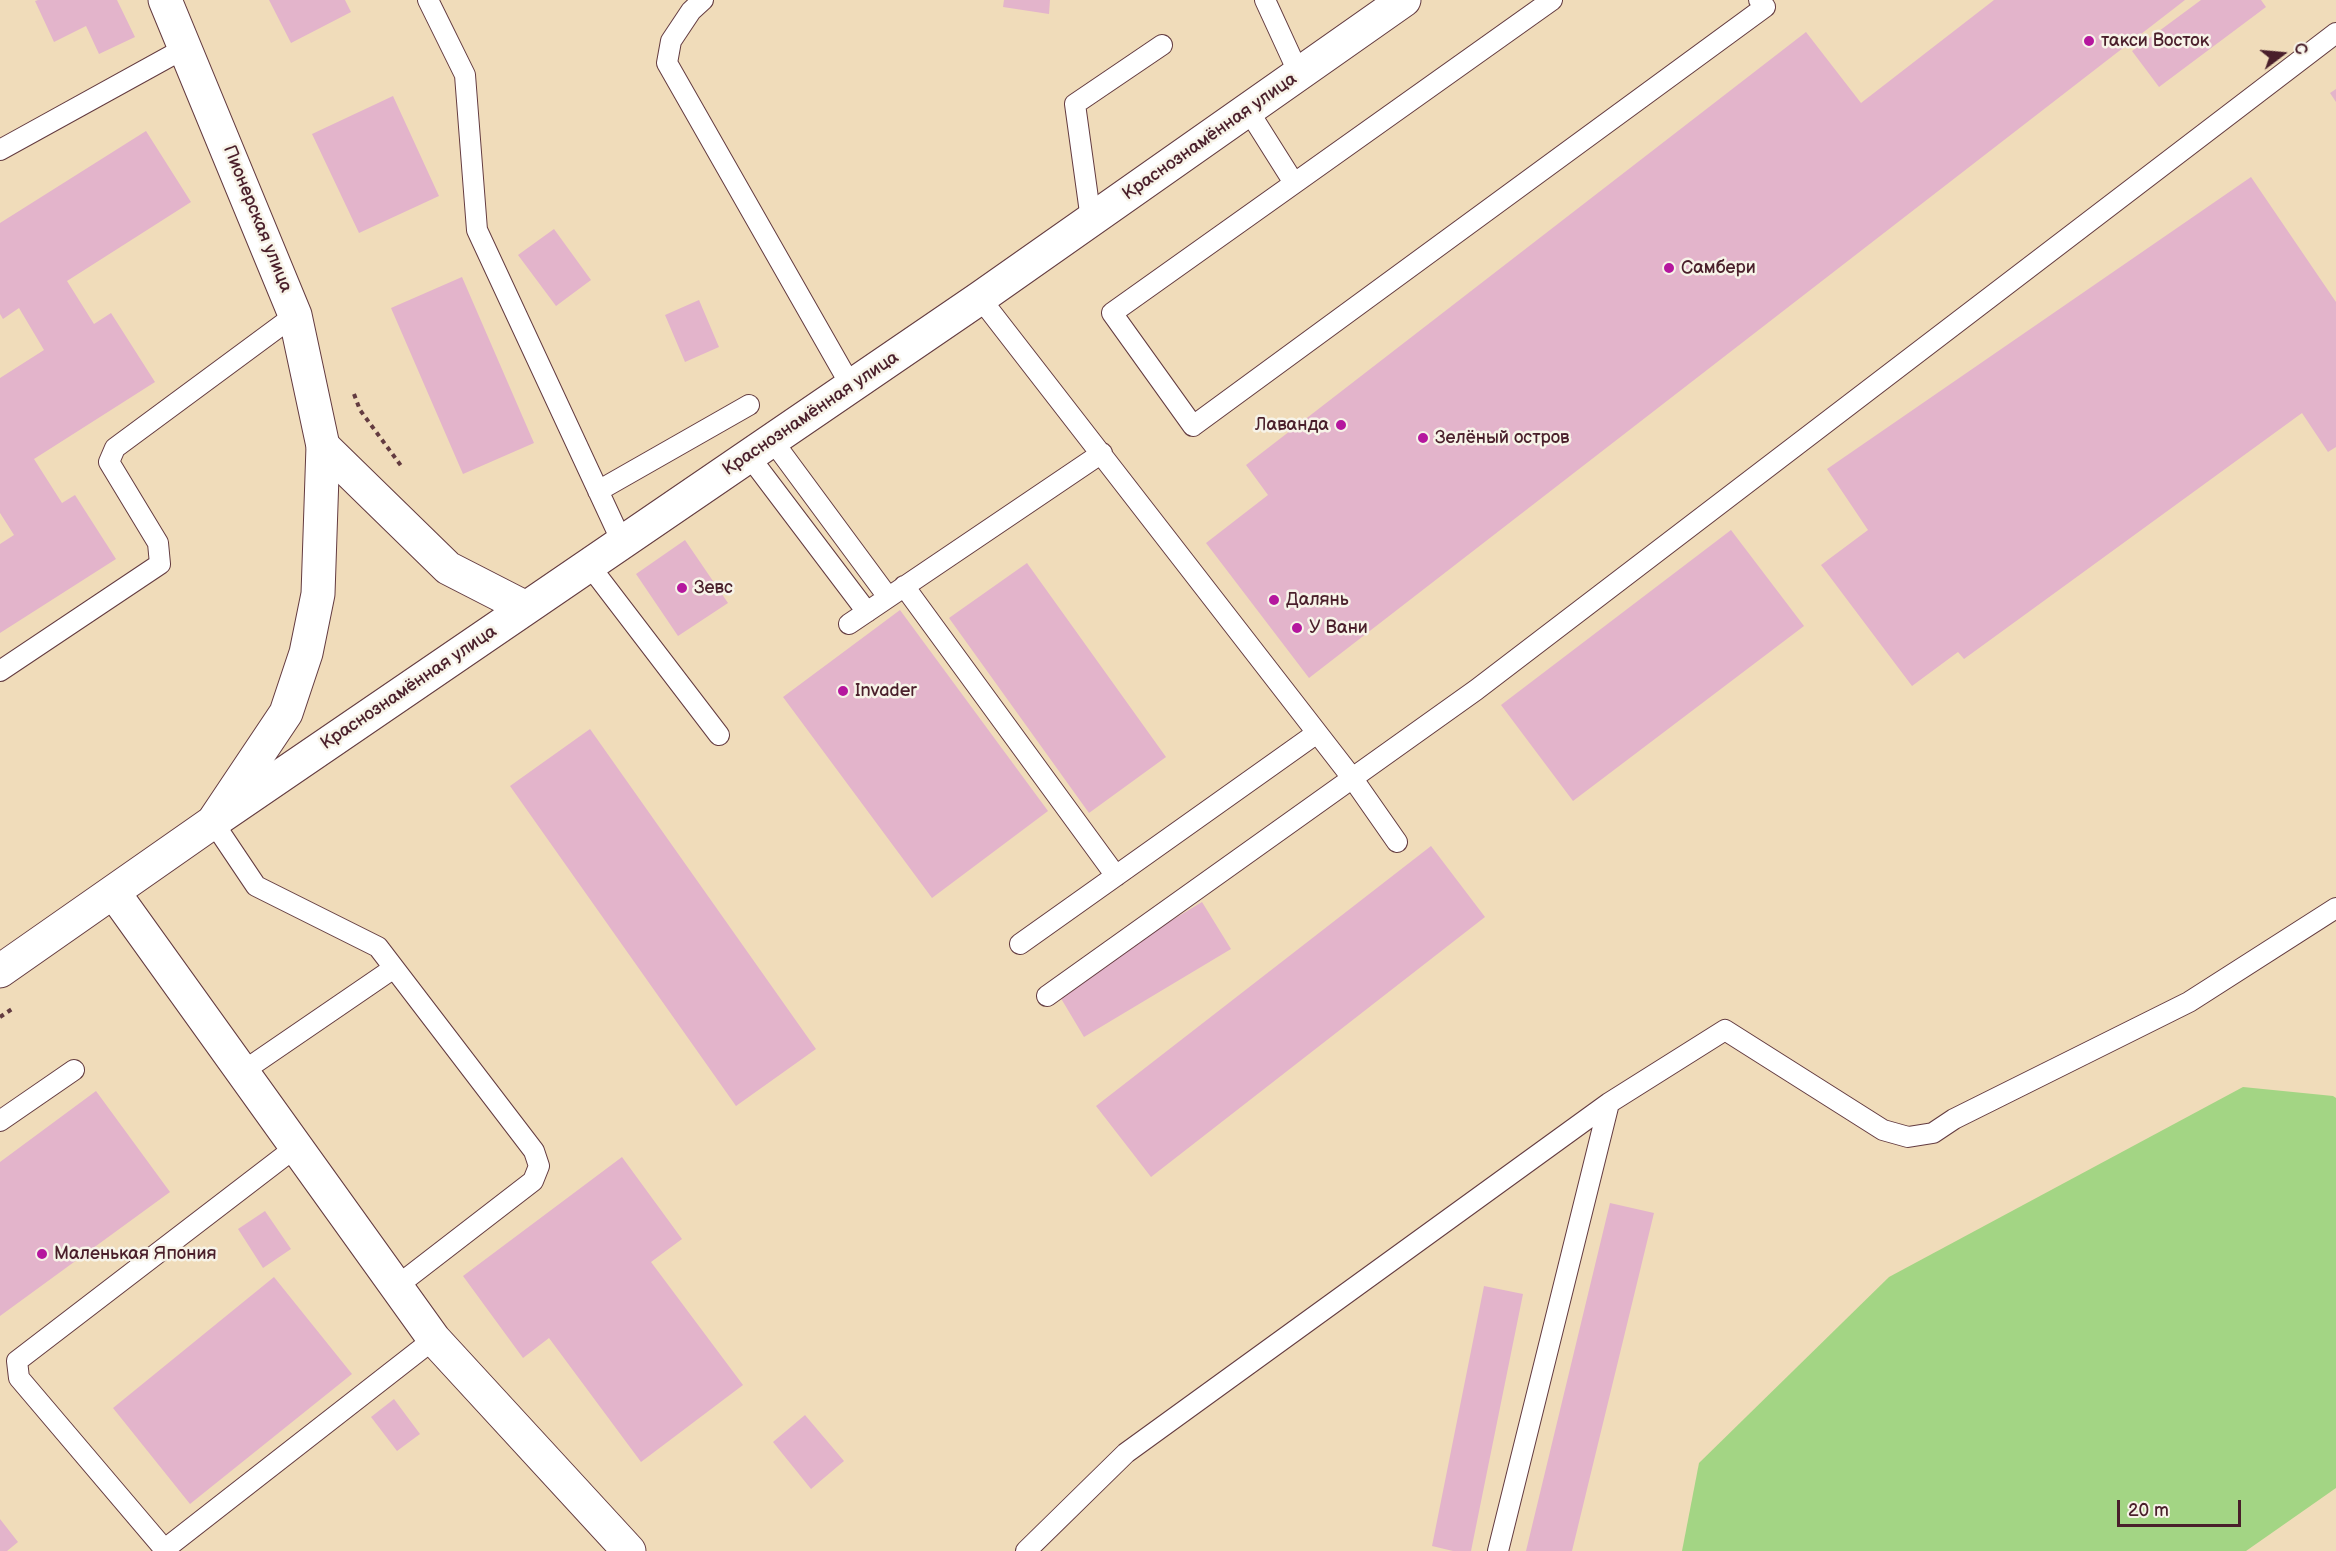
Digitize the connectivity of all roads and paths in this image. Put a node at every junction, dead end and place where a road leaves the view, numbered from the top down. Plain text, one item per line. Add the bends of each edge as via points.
1 (165, 0) edge
2 (428, 0) edge
3 (703, 0) edge
4 (1265, 0) edge
5 (1404, 0) edge
6 (1552, 0) edge
7 (1760, 0) edge
8 (2336, 33) edge
9 (1162, 45) dead end
10 (185, 48) junction
11 (1299, 74) junction
12 (1248, 110) junction
13 (0, 150) edge
14 (1294, 183) junction
15 (1091, 220) junction
16 (980, 298) junction
17 (296, 315) junction
18 (851, 386) junction
19 (351, 388) dead end
20 (748, 405) dead end
21 (323, 446) junction
22 (761, 448) junction
23 (1102, 453) junction
24 (407, 473) dead end
25 (598, 491) junction
26 (622, 542) junction
27 (589, 565) junction
28 (896, 592) junction
29 (526, 608) junction
30 (867, 612) junction
31 (849, 624) dead end
32 (0, 671) edge
33 (286, 713) joint
34 (1317, 733) junction
35 (719, 735) dead end
36 (1353, 779) junction
37 (213, 822) junction
38 (1397, 842) dead end
39 (1116, 876) junction
40 (114, 893) junction
41 (2336, 908) edge
42 (1020, 944) dead end
43 (394, 968) junction
44 (0, 971) edge
45 (1047, 996) dead end
46 (74, 1070) dead end
47 (242, 1072) junction
48 (1609, 1103) junction
49 (0, 1121) edge
50 (296, 1147) junction
51 (397, 1286) junction
52 (434, 1338) junction
53 (165, 1550) edge
54 (629, 1551) edge
55 (1026, 1551) edge
56 (1498, 1551) edge

1 - 10 main road, Пионерская улица
2 - 25 lane via 465,75 477,230
3 - 18 lane via 671,41 667,63
4 - 11 lane
5 - 11 main road, Краснознамённая улица
6 - 14 lane
7 - 14 lane via 1765,7 1193,426 1112,313
8 - 36 lane via 1476,690
9 - 15 lane via 1075,104
10 - 13 lane
10 - 17 main road, Пионерская улица
11 - 12 main road, Краснознамённая улица
12 - 14 lane
12 - 15 main road, Краснознамённая улица
15 - 16 main road, Краснознамённая улица
16 - 18 main road, Краснознамённая улица
16 - 23 lane
17 - 21 main road, Пионерская улица
17 - 32 lane via 115,448 109,462 158,543 160,564
18 - 22 main road, Краснознамённая улица
19 - 24 path via 360,410
20 - 25 lane
21 - 29 main road via 448,568
21 - 33 main road, Пионерская улица via 318,594 306,653
22 - 26 main road, Краснознамённая улица
22 - 28 lane
22 - 30 lane
23 - 28 lane
23 - 34 lane
25 - 26 lane
26 - 27 main road, Краснознамённая улица
27 - 29 main road, Краснознамённая улица
27 - 35 lane
28 - 30 lane
28 - 39 lane
29 - 37 main road, Краснознамённая улица
30 - 31 lane
33 - 37 main road, Краснознамённая улица
34 - 36 lane
34 - 39 lane
36 - 38 lane
36 - 45 lane
37 - 40 main road, Краснознамённая улица
37 - 43 lane via 256,886 378,947
39 - 42 lane
40 - 44 main road, Краснознамённая улица
40 - 47 main road
41 - 48 lane via 2189,1002 1933,1133 1908,1137 1883,1130 1725,1030
43 - 47 lane
43 - 51 lane via 534,1151 539,1166 533,1181 519,1193
46 - 49 lane
47 - 50 main road
48 - 55 lane via 1126,1453
48 - 56 lane
50 - 51 main road
50 - 53 lane via 17,1361 19,1378
51 - 52 main road
52 - 53 lane
52 - 54 main road

